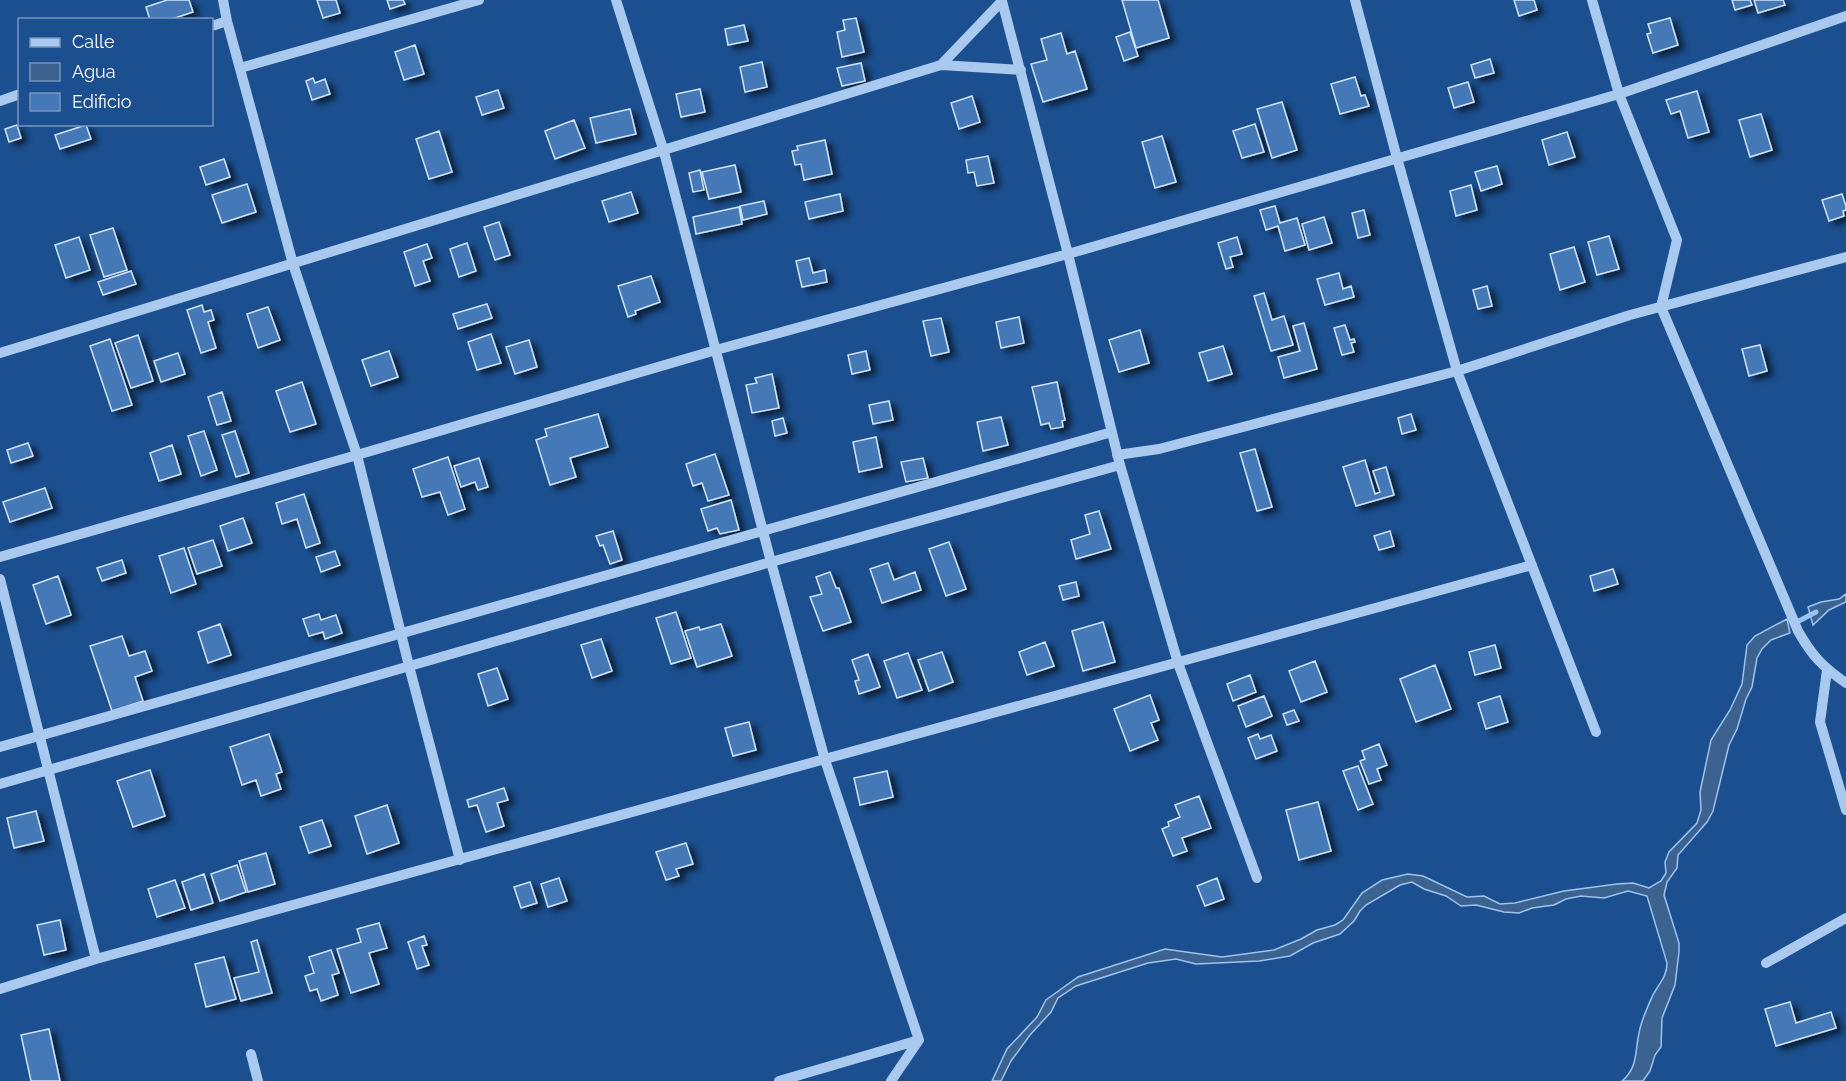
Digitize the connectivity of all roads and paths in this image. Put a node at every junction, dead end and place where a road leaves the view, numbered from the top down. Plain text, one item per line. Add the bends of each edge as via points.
1 (223, 0) edge
2 (479, 0) edge
3 (616, 0) edge
4 (1355, 0) edge
5 (1592, 0) edge
6 (1005, 1) edge
7 (1846, 16) edge
8 (227, 21) junction
9 (213, 26) edge
10 (941, 65) junction
11 (240, 68) junction
12 (1020, 70) junction
13 (1619, 94) junction
14 (18, 95) edge
15 (0, 101) edge
16 (664, 152) junction
17 (1397, 158) junction
18 (1068, 254) junction
19 (1846, 256) edge
20 (293, 264) junction
21 (1661, 307) junction
22 (716, 350) junction
23 (0, 353) edge
24 (1457, 371) junction
25 (1112, 432) junction
26 (357, 455) junction
27 (1119, 460) junction
28 (762, 530) junction
29 (0, 557) edge
30 (771, 562) junction
31 (1532, 565) junction
32 (0, 579) edge
33 (400, 632) junction
34 (1178, 663) junction
35 (409, 666) junction
36 (1827, 670) junction
37 (1846, 683) edge
38 (1596, 732) dead end
39 (40, 735) junction
40 (0, 747) edge
41 (825, 759) junction
42 (49, 771) junction
43 (0, 784) edge
44 (1846, 810) edge
45 (460, 860) junction
46 (1257, 878) dead end
47 (1846, 918) edge
48 (96, 959) junction
49 (1766, 963) dead end
50 (0, 989) edge
51 (919, 1040) junction
52 (250, 1054) dead end
53 (258, 1081) edge
54 (779, 1081) edge
55 (891, 1081) edge

1 - 8 street
2 - 11 street
3 - 16 street
4 - 17 street
5 - 13 street
6 - 10 street
6 - 12 street
7 - 13 street
8 - 9 street
8 - 11 street
10 - 12 street
10 - 16 street
11 - 20 street
12 - 18 street
13 - 17 street
13 - 21 street via 1677,240
14 - 15 street
16 - 20 street
16 - 22 street
17 - 18 street
17 - 24 street
18 - 22 street
18 - 25 street
19 - 21 street
20 - 23 street
20 - 26 street
21 - 24 street
21 - 36 street via 1798,631 1810,653
22 - 26 street
22 - 28 street
24 - 27 street
24 - 31 street
25 - 27 street
25 - 28 street
26 - 29 street
26 - 33 street
27 - 30 street
27 - 34 street
28 - 30 street
28 - 33 street
30 - 35 street
30 - 41 street
31 - 34 street
31 - 38 street
32 - 39 street
33 - 35 street
33 - 39 street
34 - 41 street
34 - 46 street
35 - 42 street
35 - 45 street
36 - 37 street
36 - 44 street via 1820,722
39 - 40 street
39 - 42 street
41 - 45 street
41 - 51 street
42 - 43 street
42 - 48 street
45 - 48 street
47 - 49 street
48 - 50 street
51 - 54 street
51 - 55 street
52 - 53 street

